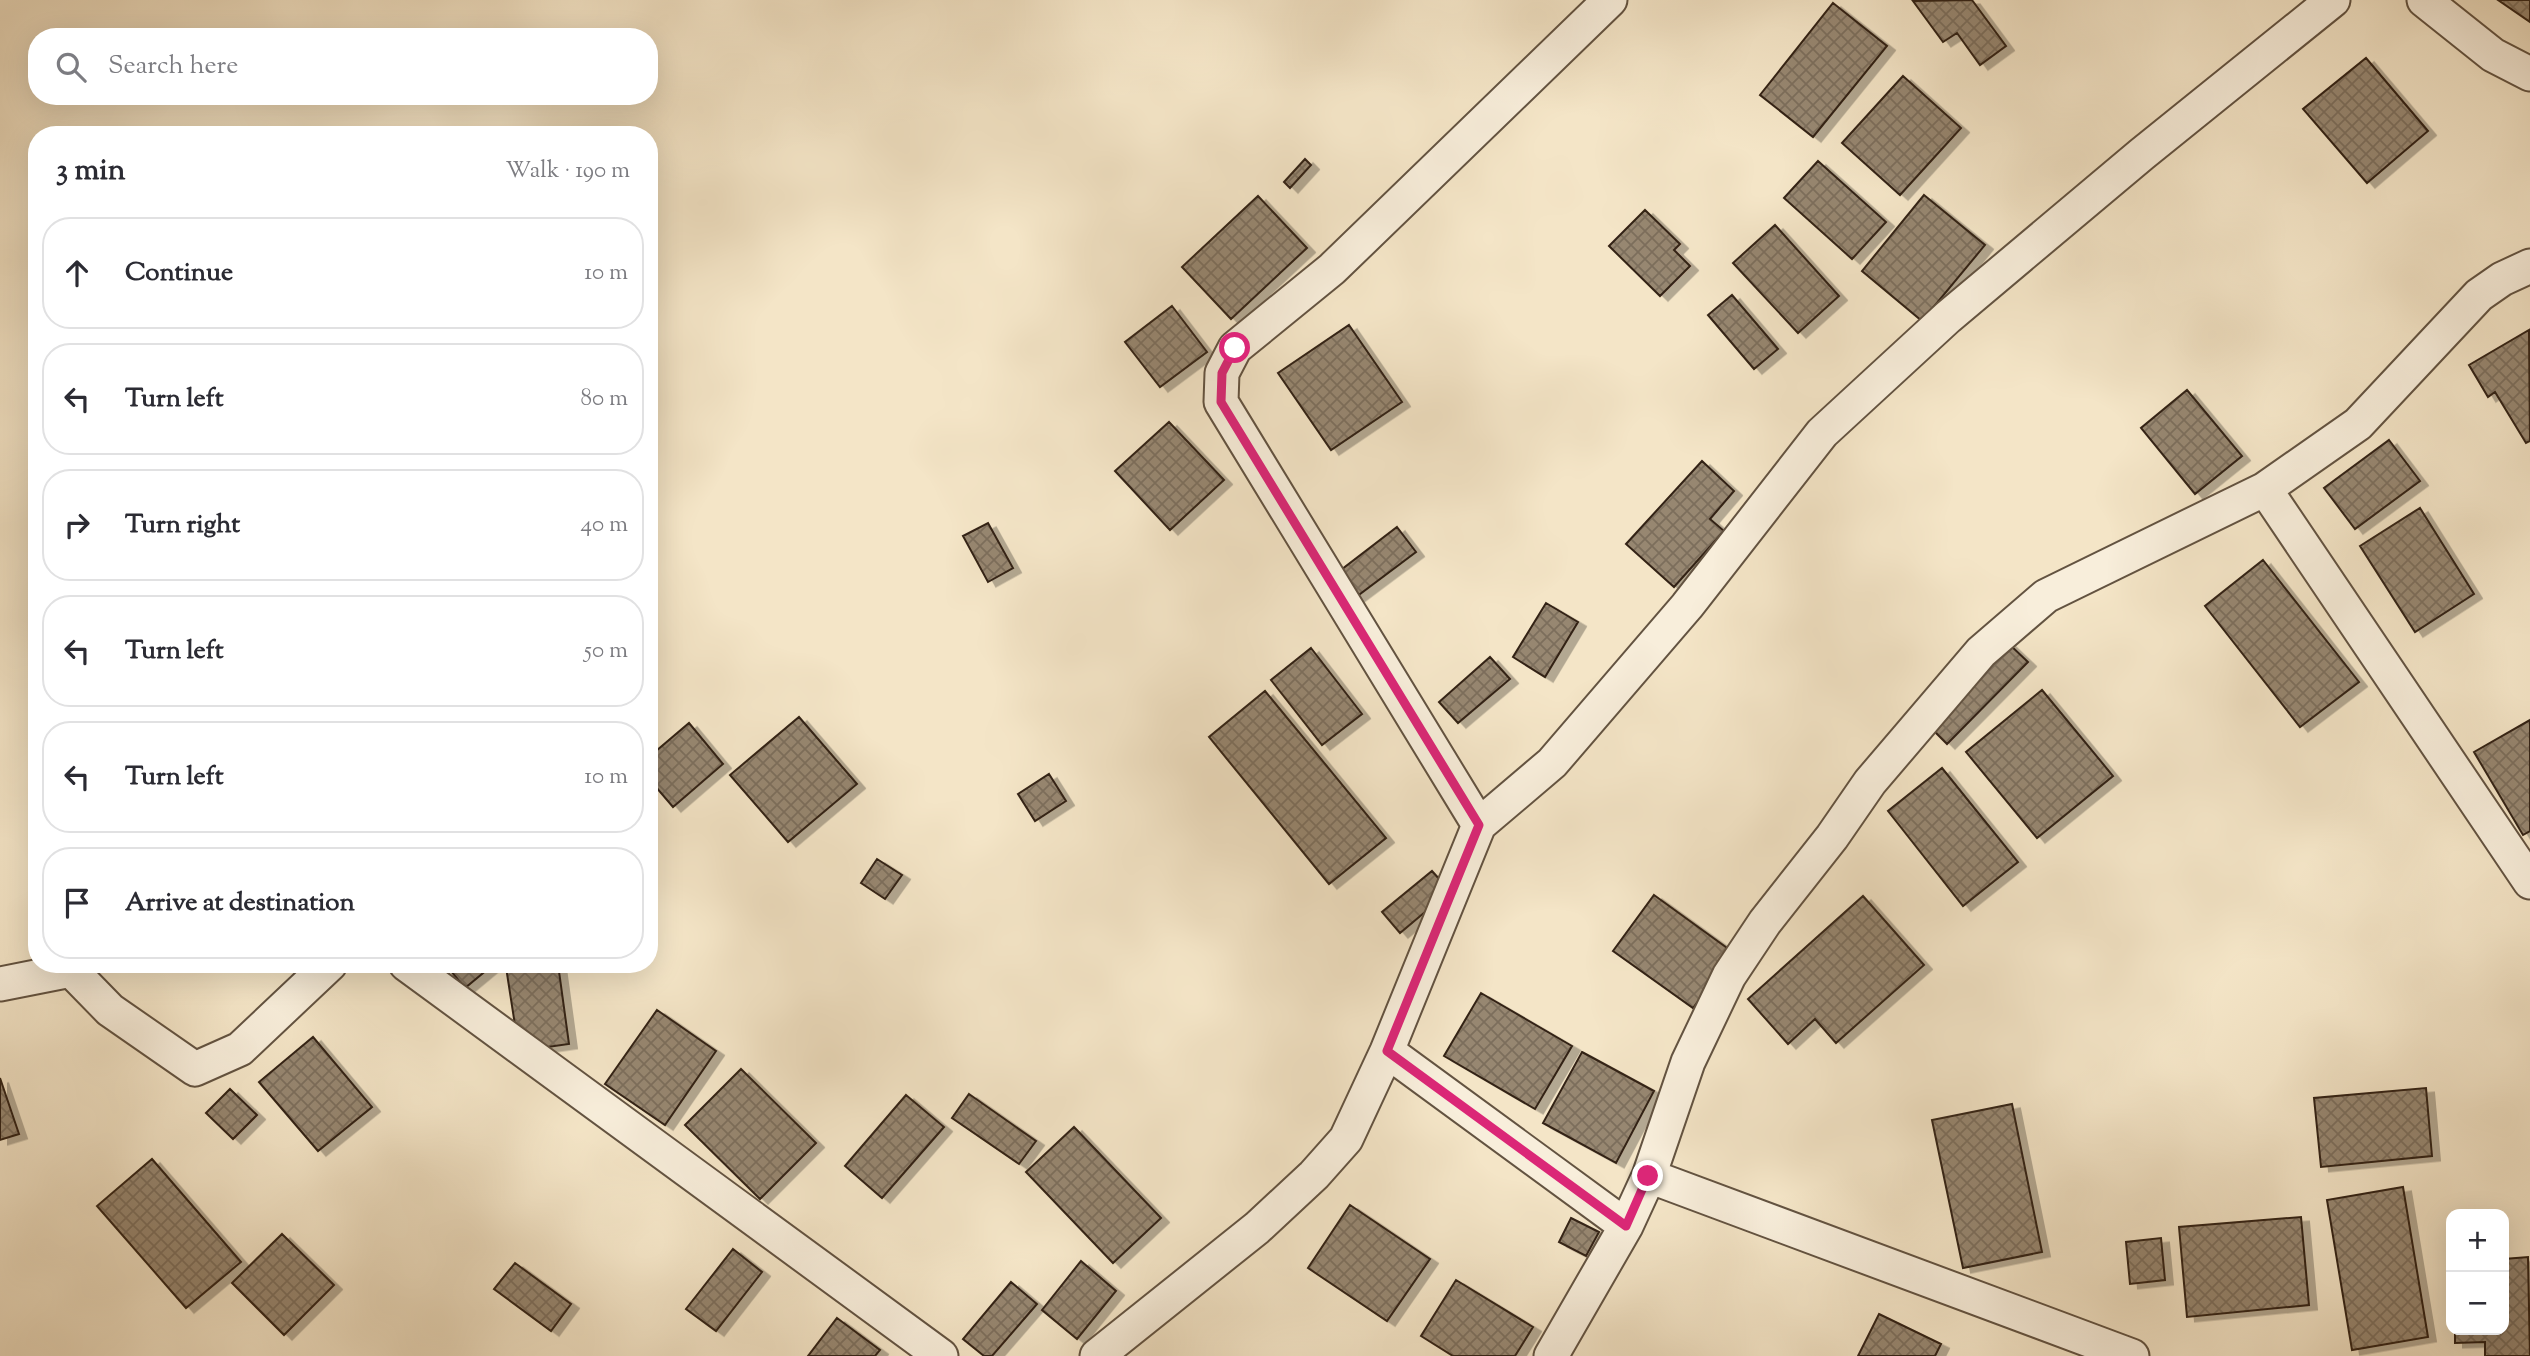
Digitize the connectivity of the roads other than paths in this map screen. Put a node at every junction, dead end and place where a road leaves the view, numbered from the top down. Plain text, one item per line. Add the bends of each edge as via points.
1 (1610, 0) edge
2 (2333, 0) edge
3 (2424, 0) edge
4 (2530, 74) edge
5 (2530, 266) edge
6 (2264, 489) junction
7 (1479, 825) junction
8 (2530, 882) edge
9 (56, 973) edge
10 (74, 973) edge
11 (320, 973) edge
12 (418, 973) edge
13 (0, 984) edge
14 (1387, 1051) junction
15 (1648, 1176) junction
16 (1626, 1226) junction
17 (941, 1356) edge
18 (1097, 1356) edge
19 (1551, 1356) edge
20 (2132, 1356) edge

1 - 7 street via 1332,269 1235,348 1222,373 1221,402
2 - 7 street via 1948,317 1822,433 1687,606 1552,763
3 - 4 street via 2493,55
5 - 6 street via 2479,295 2358,424
6 - 8 street
6 - 15 street via 2046,596 1981,653 1870,782 1729,976 1688,1062
7 - 14 street
9 - 13 street
10 - 11 street via 110,1010 195,1069 240,1049
12 - 17 street
14 - 16 street
14 - 18 street via 1346,1139 1314,1175 1257,1228
15 - 16 street
15 - 20 street
16 - 19 street

